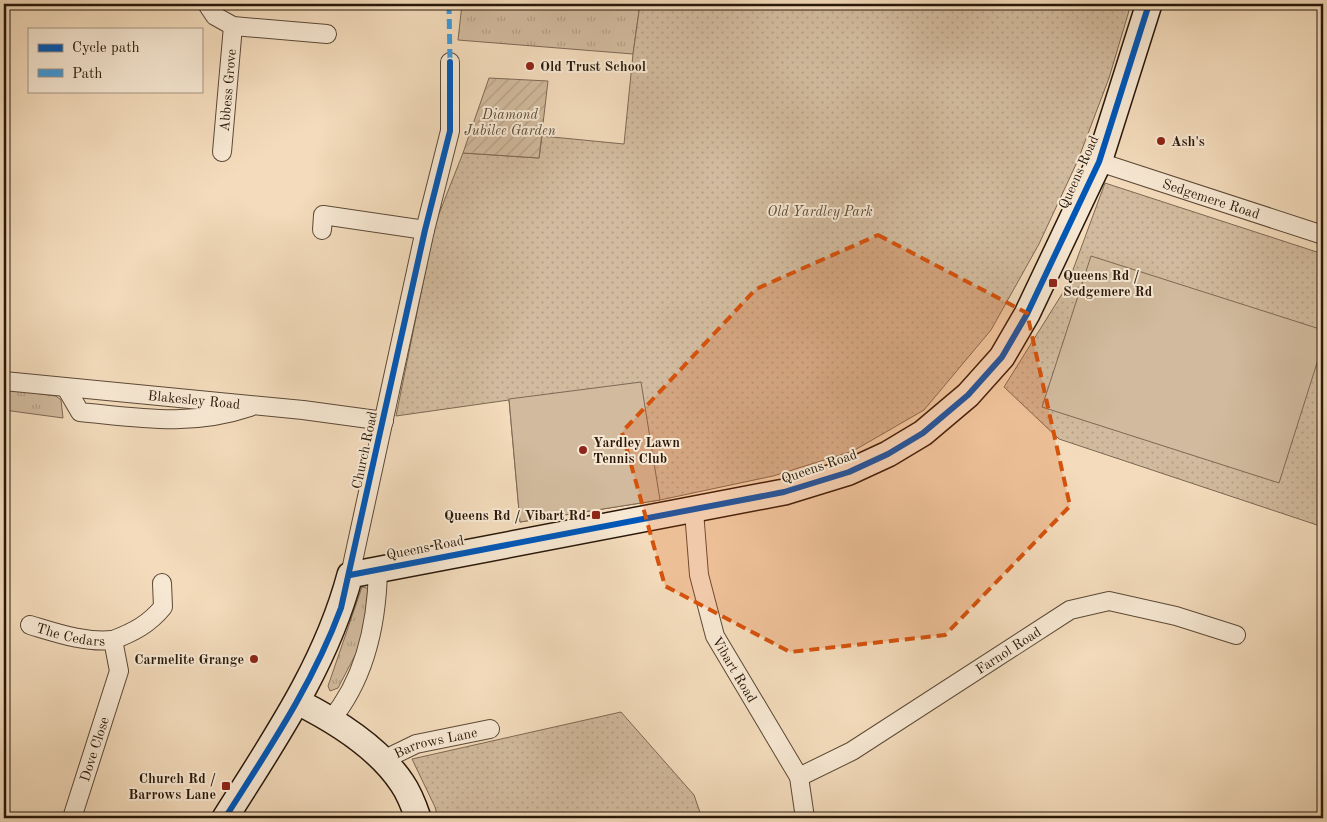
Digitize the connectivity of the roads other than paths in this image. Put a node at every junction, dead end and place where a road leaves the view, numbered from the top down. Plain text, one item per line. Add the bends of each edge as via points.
1 (207, 4) edge
2 (1149, 4) edge
3 (233, 26) junction
4 (327, 34) dead end
5 (450, 62) dead end
6 (222, 152) dead end
7 (1099, 162) junction
8 (322, 230) dead end
9 (425, 230) junction
10 (1323, 235) edge
11 (4, 381) edge
12 (384, 421) junction
13 (694, 511) junction
14 (378, 569) junction
15 (350, 575) junction
16 (162, 583) dead end
17 (30, 626) dead end
18 (1236, 635) dead end
19 (113, 640) junction
20 (116, 680) joint
21 (298, 702) junction
22 (330, 720) junction
23 (490, 729) dead end
24 (383, 760) junction
25 (799, 777) junction
26 (72, 818) edge
27 (226, 818) edge
28 (418, 818) edge
29 (805, 818) edge

1 - 3 street via 215,16
2 - 7 street, Queens Road
3 - 4 street
3 - 6 street, Abbess Grove
5 - 9 street, Church Road via 450,130
7 - 10 street, Sedgemere Road
7 - 13 street, Queens Road via 1002,357 956,406 888,454 849,472 784,492
8 - 9 street via 324,215
9 - 12 street, Church Road
11 - 12 street, Blakesley Road via 258,405
12 - 15 street, Church Road
13 - 14 street, Queens Road
13 - 25 street, Vibart Road via 699,575 714,636
14 - 15 street, Queens Road
14 - 22 street via 372,632 362,669
15 - 21 street, Church Road via 331,636
16 - 19 street, The Cedars via 163,607 153,620
17 - 19 street, The Cedars via 82,639
18 - 25 street, Farnol Road via 1176,616 1109,601 1070,610 852,751
19 - 20 street, The Cedars via 119,671
20 - 26 street, Dove Close
21 - 22 street, Barrows Lane
21 - 27 street, Church Road
22 - 24 street, Barrows Lane
23 - 24 street, Barrows Lane via 416,744
24 - 28 street, Barrows Lane via 402,783
25 - 29 street, Vibart Road

